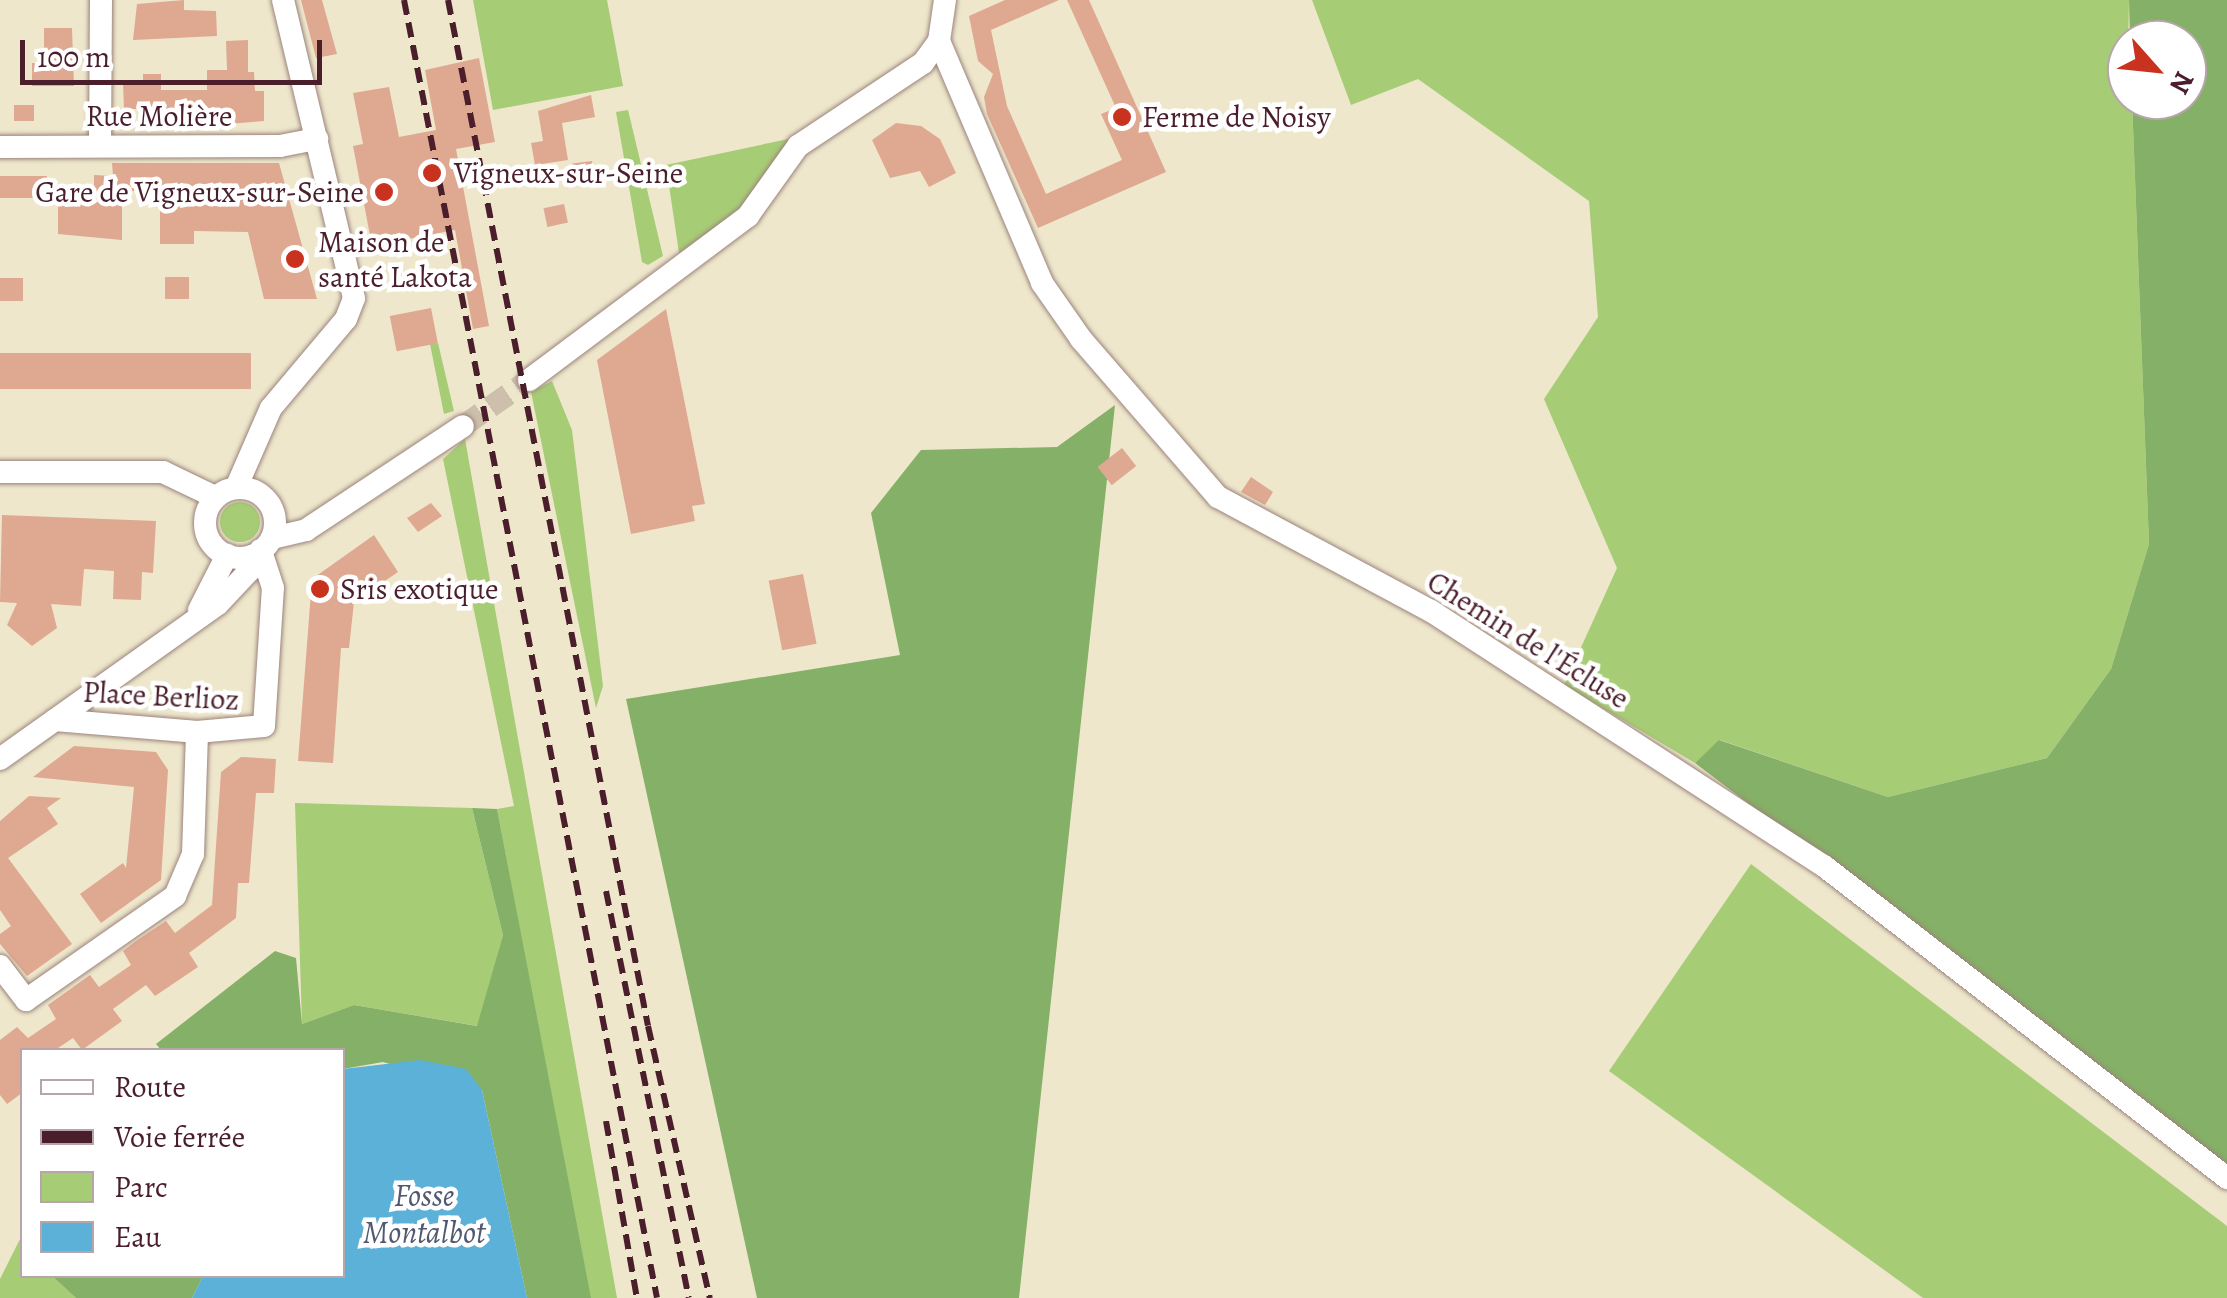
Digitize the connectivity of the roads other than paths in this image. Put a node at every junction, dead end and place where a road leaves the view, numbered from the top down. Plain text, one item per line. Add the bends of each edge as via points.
1 (101, 0) edge
2 (283, 0) edge
3 (945, 0) edge
4 (939, 41) junction
5 (317, 139) junction
6 (100, 145) junction
7 (0, 147) edge
8 (529, 380) tunnel mouth
9 (463, 426) tunnel mouth
10 (254, 447) junction
11 (0, 472) edge
12 (226, 492) junction
13 (264, 497) junction
14 (262, 548) junction
15 (227, 556) junction
16 (192, 619) junction
17 (55, 720) junction
18 (197, 732) junction
19 (0, 759) edge
20 (0, 966) edge
21 (2227, 1178) edge

1 - 6 street
2 - 5 street
3 - 4 street
4 - 8 street via 923,62 798,146 748,216
4 - 21 street, Chemin de l'Écluse via 1042,283 1218,497 1432,611 1824,866
5 - 6 street, Rue Molière via 280,146
5 - 10 street via 354,298 346,319 271,408
6 - 7 street, Rue Molière
9 - 14 street via 306,530
10 - 12 street
10 - 13 street
11 - 12 street via 163,472
12 - 13 street
12 - 15 street via 206,514 206,534
13 - 14 street via 274,516
14 - 15 street
14 - 16 street via 228,596
14 - 18 street, Place Berlioz via 274,588 264,726
15 - 16 street
16 - 17 street
17 - 18 street, Place Berlioz
17 - 19 street
18 - 20 street via 188,876 174,896 26,1000

